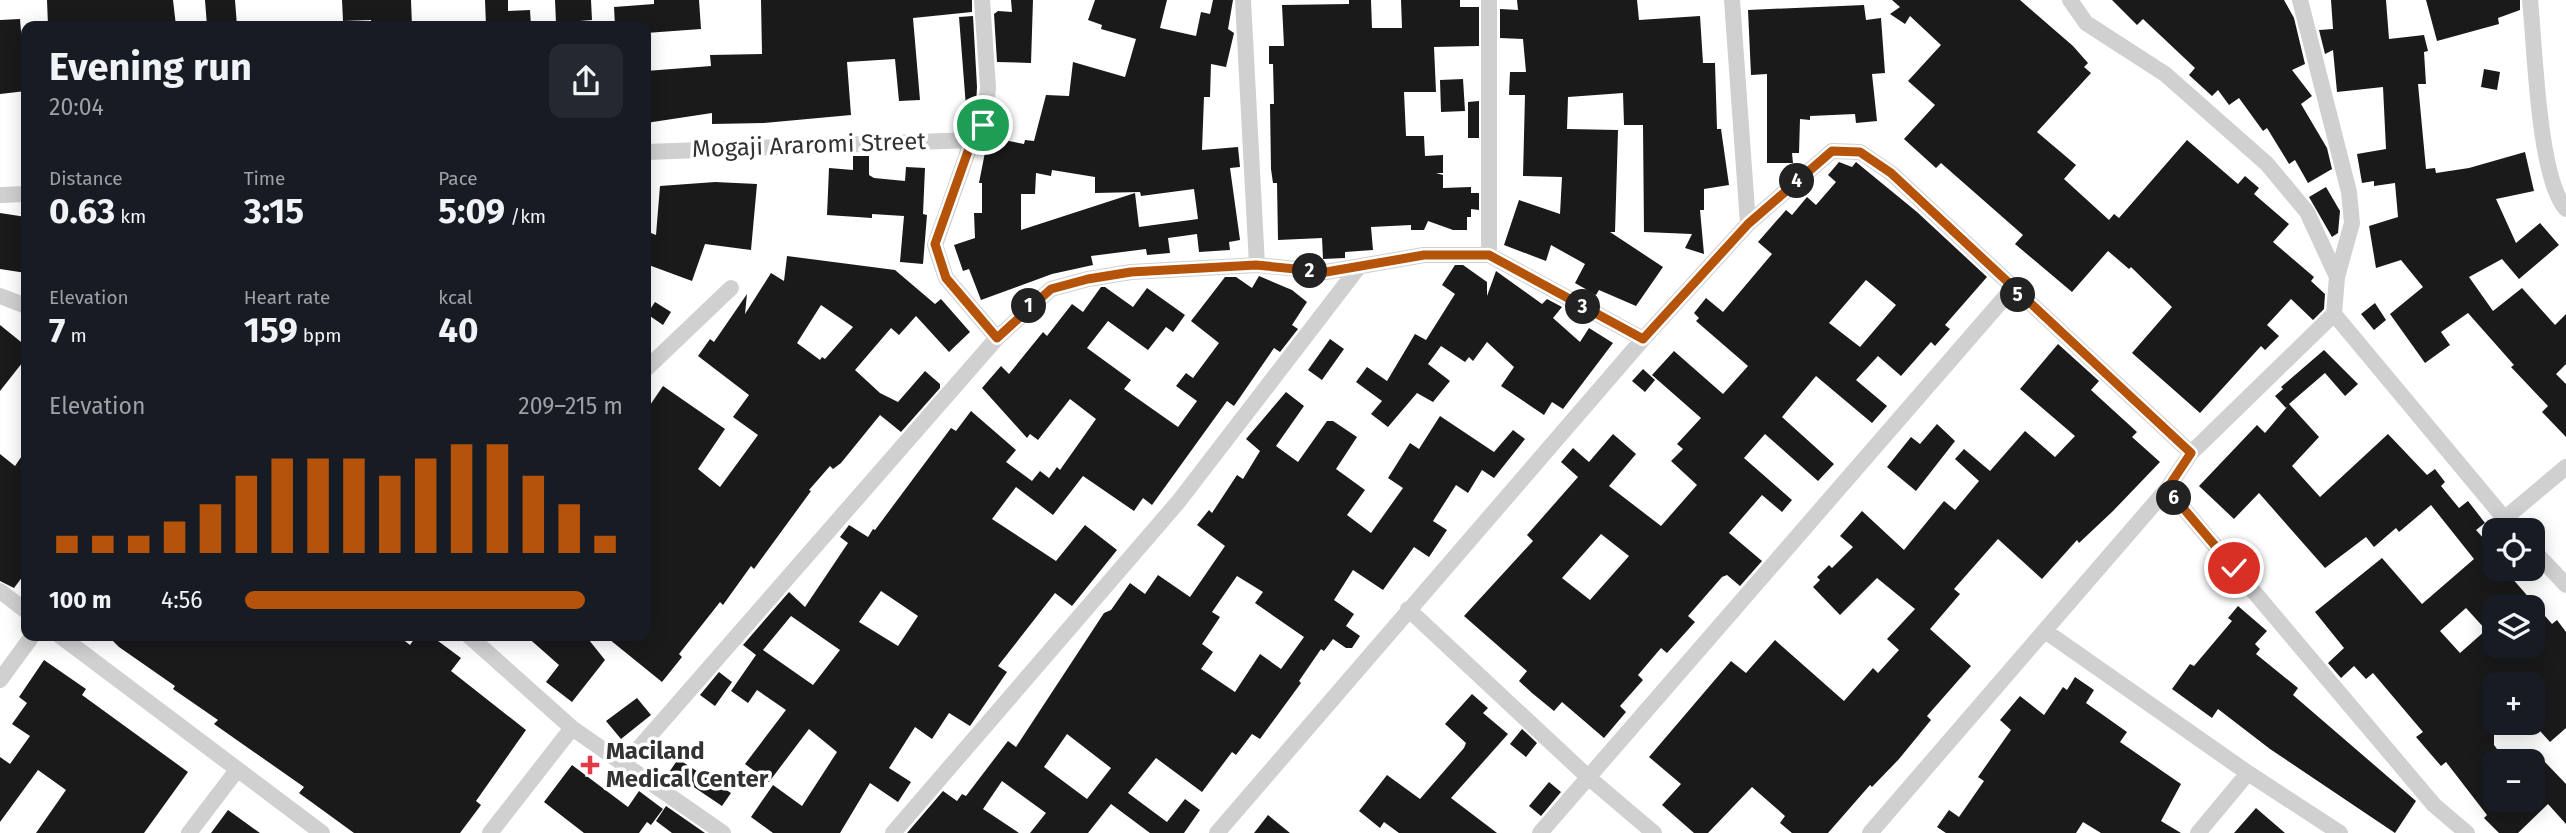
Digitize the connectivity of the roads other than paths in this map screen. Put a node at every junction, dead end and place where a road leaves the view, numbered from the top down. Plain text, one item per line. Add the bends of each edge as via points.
1 (982, 0) edge
2 (1243, 0) edge
3 (1489, 0) edge
4 (1732, 0) edge
5 (2070, 0) edge
6 (2300, 0) edge
7 (2530, 0) edge
8 (972, 140) junction
9 (651, 152) edge
10 (21, 194) edge
11 (0, 195) edge
12 (2566, 209) edge
13 (1748, 224) junction
14 (1489, 255) junction
15 (1256, 265) junction
16 (1358, 268) junction
17 (2337, 277) junction
18 (731, 288) dead end
19 (2012, 289) junction
20 (0, 296) edge
21 (21, 304) edge
22 (2334, 314) junction
23 (997, 338) junction
24 (1643, 339) junction
25 (651, 364) edge
26 (2191, 453) junction
27 (2566, 467) edge
28 (2167, 489) junction
29 (2503, 518) edge
30 (2516, 518) edge
31 (2545, 563) edge
32 (2566, 585) edge
33 (0, 591) edge
34 (21, 607) edge
35 (1408, 609) junction
36 (2045, 631) junction
37 (29, 641) edge
38 (67, 641) edge
39 (475, 641) edge
40 (0, 680) edge
41 (572, 728) junction
42 (625, 764) junction
43 (237, 770) junction
44 (2249, 774) junction
45 (1588, 777) junction
46 (189, 833) edge
47 (322, 833) edge
48 (490, 833) edge
49 (723, 833) edge
50 (893, 833) edge
51 (1217, 833) edge
52 (1540, 833) edge
53 (1654, 833) edge
54 (1870, 833) edge
55 (2199, 833) edge
56 (2340, 833) edge
57 (2467, 833) edge

1 - 8 street via 988,87 983,125
2 - 15 street
3 - 14 street
4 - 13 street
5 - 17 street via 2086,23 2165,74 2267,164 2307,212
6 - 17 street via 2349,192 2352,223
7 - 12 street via 2544,140 2556,198
8 - 9 street, Mogaji Araromi Street
8 - 23 street via 935,244 946,278
10 - 11 street
13 - 19 street via 1832,151 1860,152 1891,173
13 - 24 street
14 - 16 street via 1424,255
14 - 24 street
15 - 16 street via 1326,272
15 - 23 street via 1131,272 1051,289
16 - 50 street via 1179,501
17 - 22 street
18 - 25 street
19 - 26 street
19 - 45 street
20 - 21 street
22 - 26 street
22 - 29 street
23 - 42 street
24 - 35 street
26 - 28 street
27 - 30 street
28 - 36 street
28 - 57 street via 2434,805
31 - 32 street
33 - 34 street
35 - 45 street
35 - 51 street
36 - 44 street
36 - 54 street
37 - 40 street
38 - 43 street
39 - 41 street
41 - 42 street
41 - 48 street
42 - 49 street
43 - 46 street
43 - 47 street
44 - 55 street
44 - 56 street
45 - 52 street
45 - 53 street

